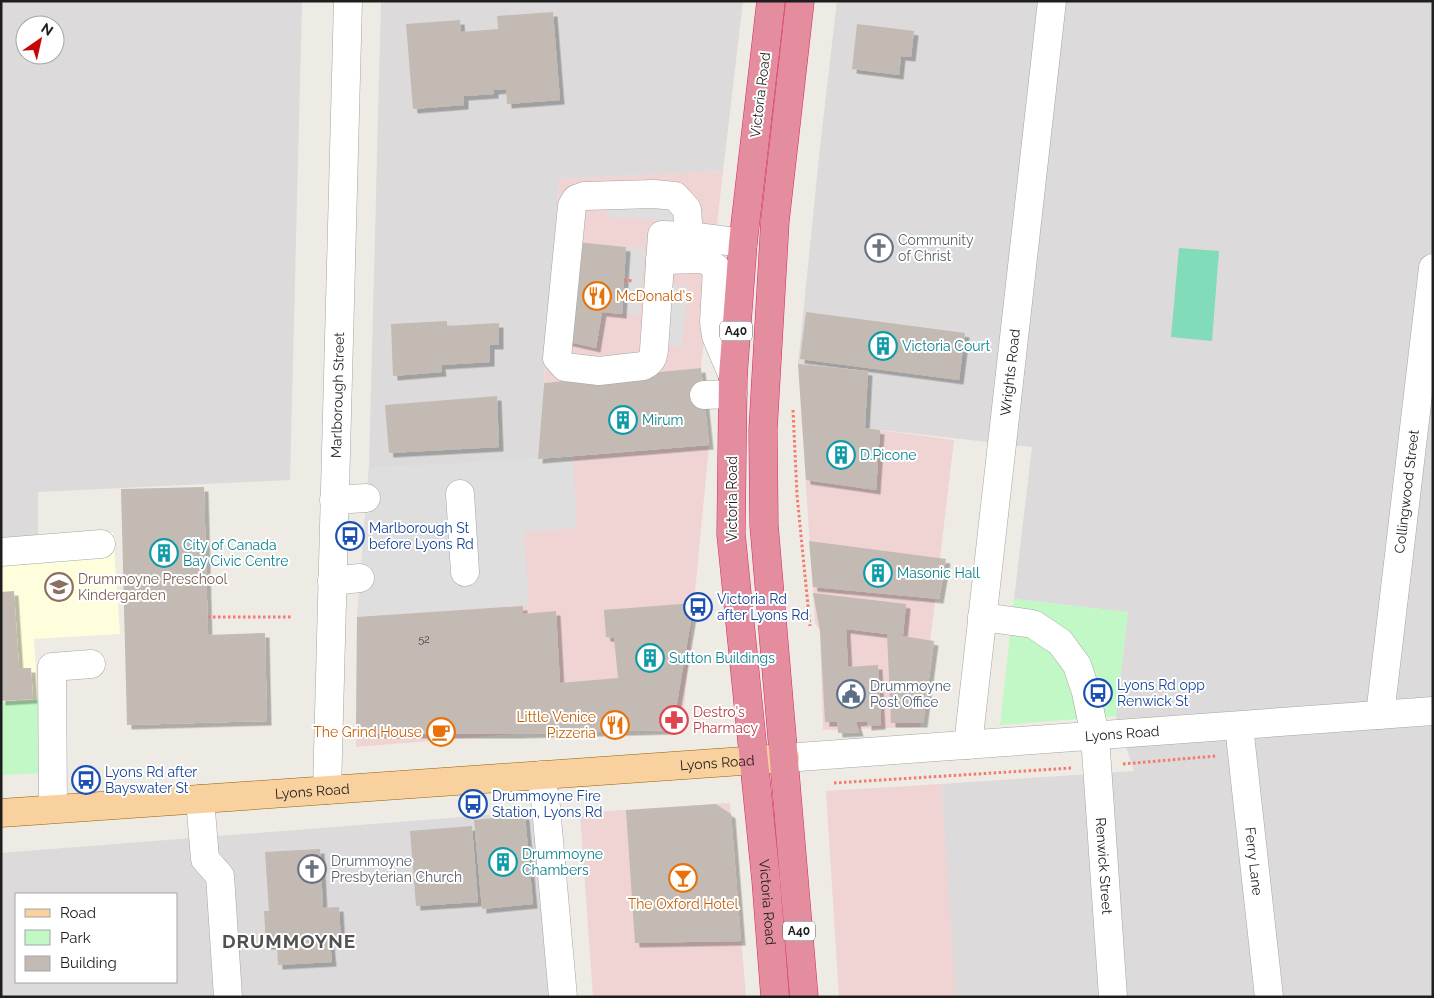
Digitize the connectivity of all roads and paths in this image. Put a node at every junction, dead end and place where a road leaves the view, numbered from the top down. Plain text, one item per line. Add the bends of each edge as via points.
1 (348, 1) edge
2 (771, 1) edge
3 (800, 1) edge
4 (1052, 1) edge
5 (689, 236) junction
6 (744, 243) junction
7 (661, 248) junction
8 (1433, 268) edge
9 (733, 385) junction
10 (704, 395) dead end
11 (793, 409) dead end
12 (460, 494) dead end
13 (366, 498) dead end
14 (334, 500) junction
15 (101, 544) dead end
16 (1, 552) edge
17 (464, 572) dead end
18 (360, 578) dead end
19 (332, 580) junction
20 (292, 617) dead end
21 (982, 617) junction
22 (208, 618) dead end
23 (810, 626) dead end
24 (91, 664) dead end
25 (1433, 711) edge
26 (1380, 715) junction
27 (1239, 726) junction
28 (1095, 736) junction
29 (968, 745) junction
30 (784, 758) junction
31 (754, 760) junction
32 (541, 775) junction
33 (327, 790) junction
34 (200, 799) junction
35 (53, 809) junction
36 (1, 813) edge
37 (228, 997) edge
38 (563, 997) edge
39 (775, 997) edge
40 (804, 997) edge
41 (1113, 997) edge
42 (1269, 997) edge

1 - 14 street, Marlborough Street
2 - 6 highway, Victoria Road / A40
3 - 30 highway, A40 via 775,221 762,430 764,525
4 - 21 street, Wrights Road
5 - 6 street
5 - 7 street
5 - 7 street via 687,209 675,196 576,198 572,206 557,358 565,368 599,370 643,366 653,358
6 - 9 highway, Victoria Road / A40
7 - 9 street via 705,259 717,269 714,322
8 - 26 street, Collingwood Street
9 - 10 street
9 - 31 highway, Victoria Road / A40 via 731,534
11 - 23 path via 797,495
12 - 17 street
13 - 14 street
14 - 19 street, Marlborough Street
15 - 16 street
18 - 19 street
19 - 33 street, Marlborough Street
20 - 22 path
21 - 28 street, Renwick Street via 1032,624 1060,642 1077,665
21 - 29 street, Wrights Road
24 - 35 street via 52,668
25 - 26 street, Lyons Road
26 - 27 street, Lyons Road
27 - 28 street, Lyons Road
27 - 42 street, Ferry Lane
28 - 29 street, Lyons Road
28 - 41 street, Renwick Street
29 - 30 street, Lyons Road
30 - 31 main road, Lyons Road
30 - 40 highway, A40
31 - 32 main road, Lyons Road
31 - 39 highway, Victoria Road / A40
32 - 33 main road, Lyons Road
32 - 38 street
33 - 34 main road, Lyons Road
34 - 35 main road, Lyons Road
34 - 37 street via 205,859 220,876
35 - 36 main road, Lyons Road

